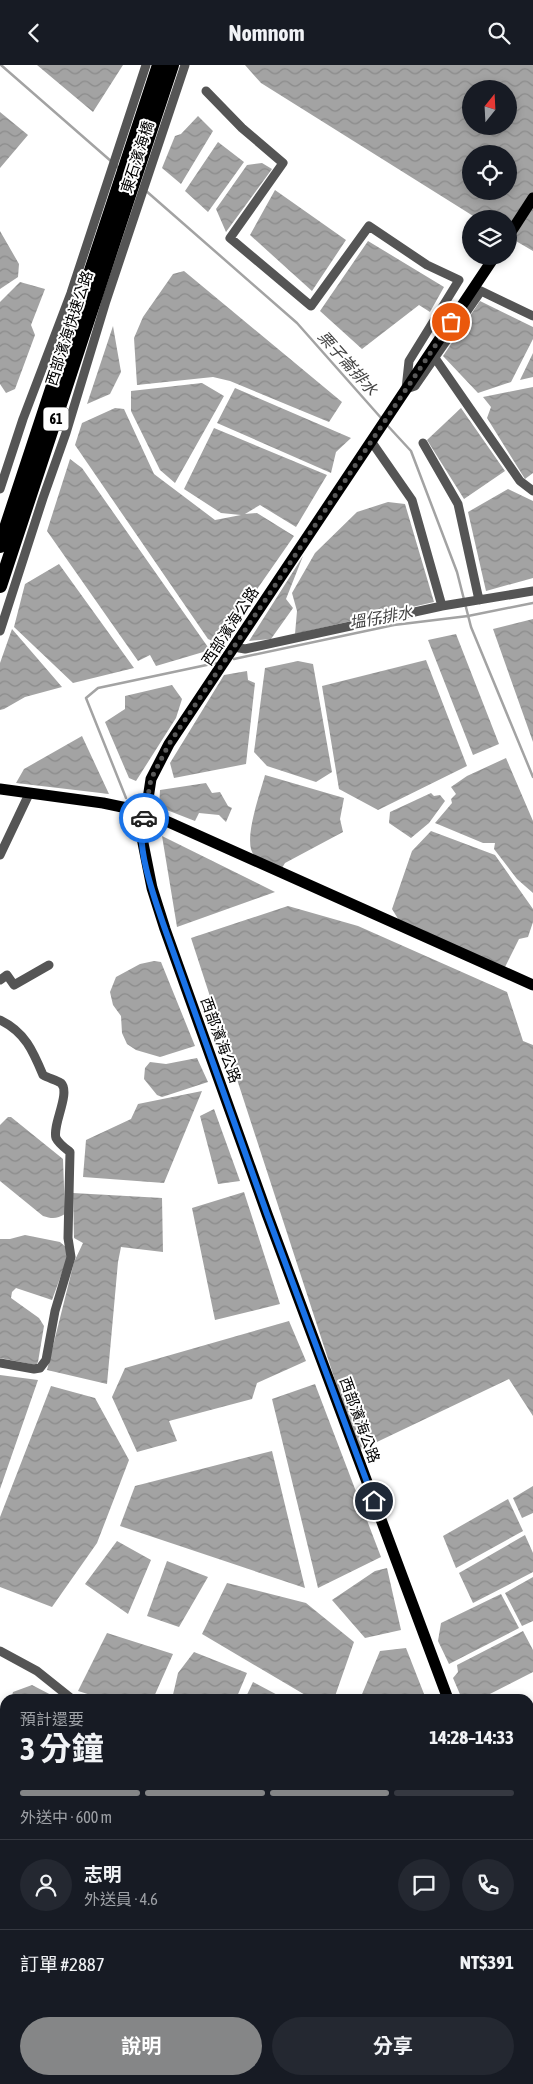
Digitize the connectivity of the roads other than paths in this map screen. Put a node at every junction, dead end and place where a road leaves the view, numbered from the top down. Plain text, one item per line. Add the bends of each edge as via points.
1 (146, 65) edge
2 (159, 65) edge
3 (172, 65) edge
4 (185, 65) edge
5 (206, 91) dead end
6 (533, 198) edge
7 (517, 223) edge
8 (97, 234) junction
9 (115, 256) junction
10 (489, 265) edge
11 (533, 316) edge
12 (436, 358) junction
13 (404, 393) junction
14 (371, 441) junction
15 (424, 443) dead end
16 (0, 489) edge
17 (533, 491) edge
18 (0, 546) edge
19 (0, 586) edge
20 (533, 591) edge
21 (479, 600) junction
22 (442, 606) junction
23 (0, 631) edge
24 (234, 647) junction
25 (0, 789) edge
26 (28, 794) junction
27 (146, 812) junction
28 (0, 855) edge
29 (49, 965) dead end
30 (0, 980) edge
31 (533, 985) edge
32 (0, 1021) edge
33 (0, 1363) edge
34 (0, 1651) edge
35 (66, 1694) edge
36 (446, 1694) edge

1 - 8 street, 東石濱海橋
2 - 8 highway, 東石濱海橋 / 61
3 - 9 highway, 東石濱海橋 / 61
4 - 9 street, 東石濱海橋
5 - 13 street via 282,163 230,238 311,306 369,226 428,265 460,280 409,361
6 - 7 main road
8 - 16 street via 23,419
8 - 18 highway, 西部濱海快速公路 / 61
9 - 19 highway, 西部濱海快速公路 / 61 via 30,492
9 - 23 street via 66,433
10 - 13 main road
11 - 12 street via 481,291
12 - 13 street via 415,386
12 - 17 street via 520,481
13 - 14 main road, 西部濱海公路
14 - 22 street via 412,500
14 - 24 main road, 西部濱海公路
15 - 21 street via 458,503
20 - 21 street
21 - 22 street
22 - 24 street via 245,649
24 - 27 main road, 西部濱海公路 via 159,763 151,779
25 - 26 main road
26 - 27 main road
26 - 28 street
27 - 31 main road
27 - 36 main road, 西部濱海公路 via 140,828 152,888 165,929 267,1214
29 - 30 street via 14,985 7,975
32 - 33 street via 17,1031 33,1050 43,1075 61,1083 64,1089 56,1139 70,1152 68,1237 71,1257 55,1311 46,1360 40,1368 34,1369
34 - 35 street via 37,1671

